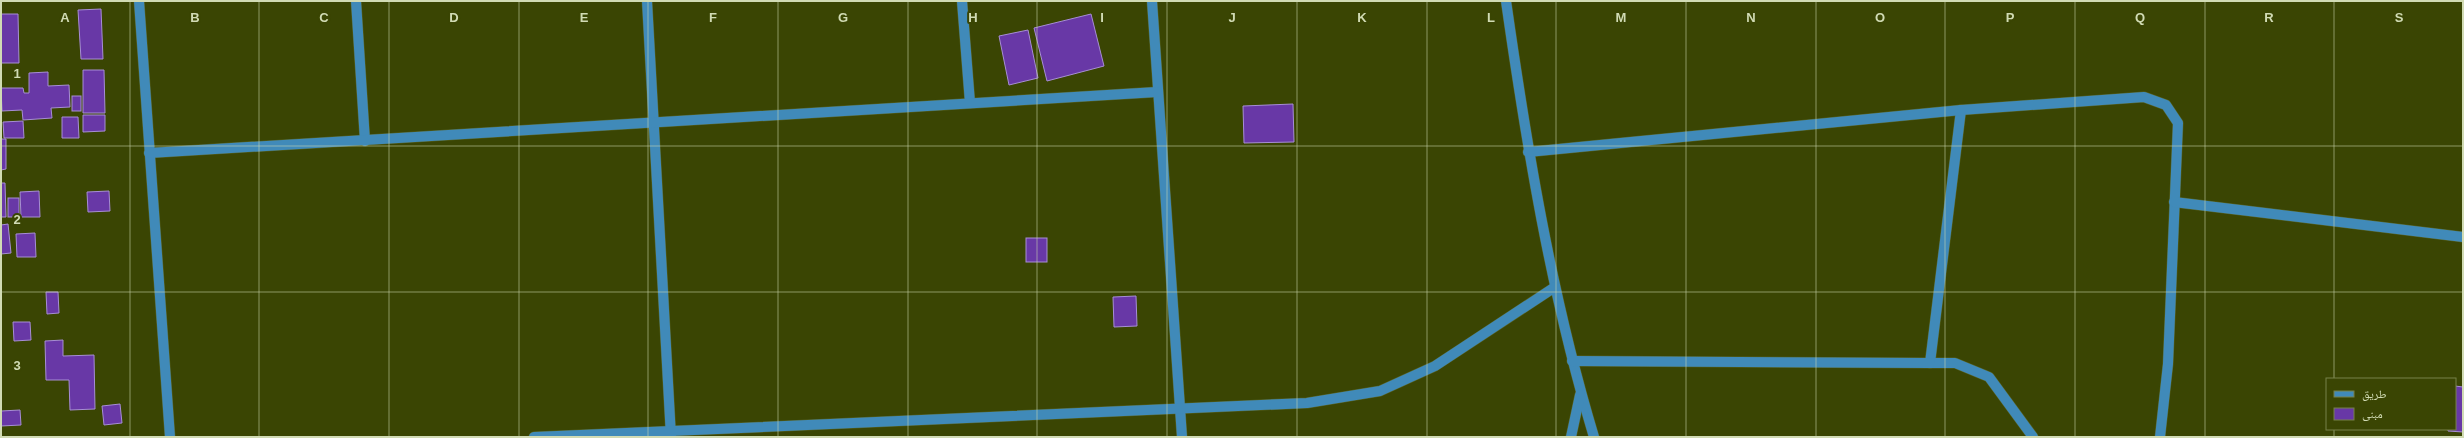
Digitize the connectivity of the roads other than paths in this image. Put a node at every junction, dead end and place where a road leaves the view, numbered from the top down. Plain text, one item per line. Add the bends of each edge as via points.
1 (139, 1) edge
2 (356, 1) edge
3 (647, 1) edge
4 (962, 1) edge
5 (1152, 1) edge
6 (1506, 1) edge
7 (1157, 92) junction
8 (970, 103) junction
9 (1961, 110) junction
10 (654, 122) junction
11 (365, 141) junction
12 (1528, 152) junction
13 (149, 153) junction
14 (2174, 202) junction
15 (2463, 237) edge
16 (1555, 287) junction
17 (1572, 361) junction
18 (1930, 363) junction
19 (1581, 393) junction
20 (1181, 409) junction
21 (671, 434) edge
22 (170, 437) edge
23 (534, 437) edge
24 (1182, 437) edge
25 (1571, 437) edge
26 (1594, 437) edge
27 (2033, 437) edge
28 (2160, 437) edge

1 - 13 street
2 - 11 street
3 - 10 street
4 - 8 street
5 - 7 street
6 - 12 street
7 - 8 street
7 - 20 street
8 - 10 street
9 - 12 street
9 - 14 street via 2144,97 2166,105 2178,123
9 - 18 street
10 - 11 street
10 - 21 street
11 - 13 street
12 - 16 street
13 - 22 street
14 - 15 street
14 - 28 street via 2168,364
16 - 17 street
16 - 20 street via 1435,366 1380,391 1307,403
17 - 18 street
17 - 19 street
18 - 27 street via 1955,363 1989,377
19 - 25 street
19 - 26 street
20 - 21 street
20 - 24 street
21 - 23 street

